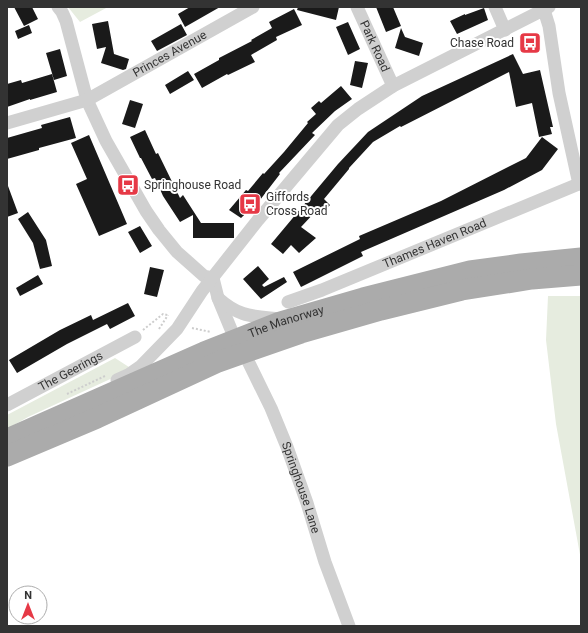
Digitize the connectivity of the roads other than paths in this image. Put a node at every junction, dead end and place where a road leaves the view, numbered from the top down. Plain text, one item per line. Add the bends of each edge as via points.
1 (58, 7) edge
2 (253, 7) edge
3 (357, 7) edge
4 (495, 7) edge
5 (547, 8) edge
6 (505, 30) junction
7 (393, 86) junction
8 (87, 100) junction
9 (7, 123) edge
10 (580, 184) edge
11 (581, 258) edge
12 (581, 275) edge
13 (213, 278) junction
14 (218, 298) junction
15 (196, 301) junction
16 (288, 311) junction
17 (135, 337) road end
18 (240, 346) junction
19 (7, 405) edge
20 (7, 438) edge
21 (7, 456) edge
22 (349, 626) edge

1 - 8 street via 66,21
2 - 8 street, Princes Avenue
3 - 7 street, Park Road
4 - 6 street
5 - 6 street
5 - 10 street via 559,93
6 - 7 street
7 - 13 street via 338,125
8 - 9 street, Princes Avenue
8 - 13 street via 106,141 159,230 177,252 204,276
10 - 16 street, Thames Haven Road via 322,290
11 - 16 main road, The Manorway via 470,271 363,298
12 - 18 main road, The Manorway via 532,279 462,290 381,310 301,334
13 - 14 street
13 - 15 street
14 - 15 street via 209,295
14 - 16 street via 239,312 256,317
14 - 18 street
15 - 20 street via 177,329 141,366
16 - 18 main road, The Manorway
17 - 19 street, The Geerings
18 - 20 main road, The Manorway
18 - 21 main road, The Manorway via 218,362
18 - 22 street, Springhouse Lane via 271,408 287,448

